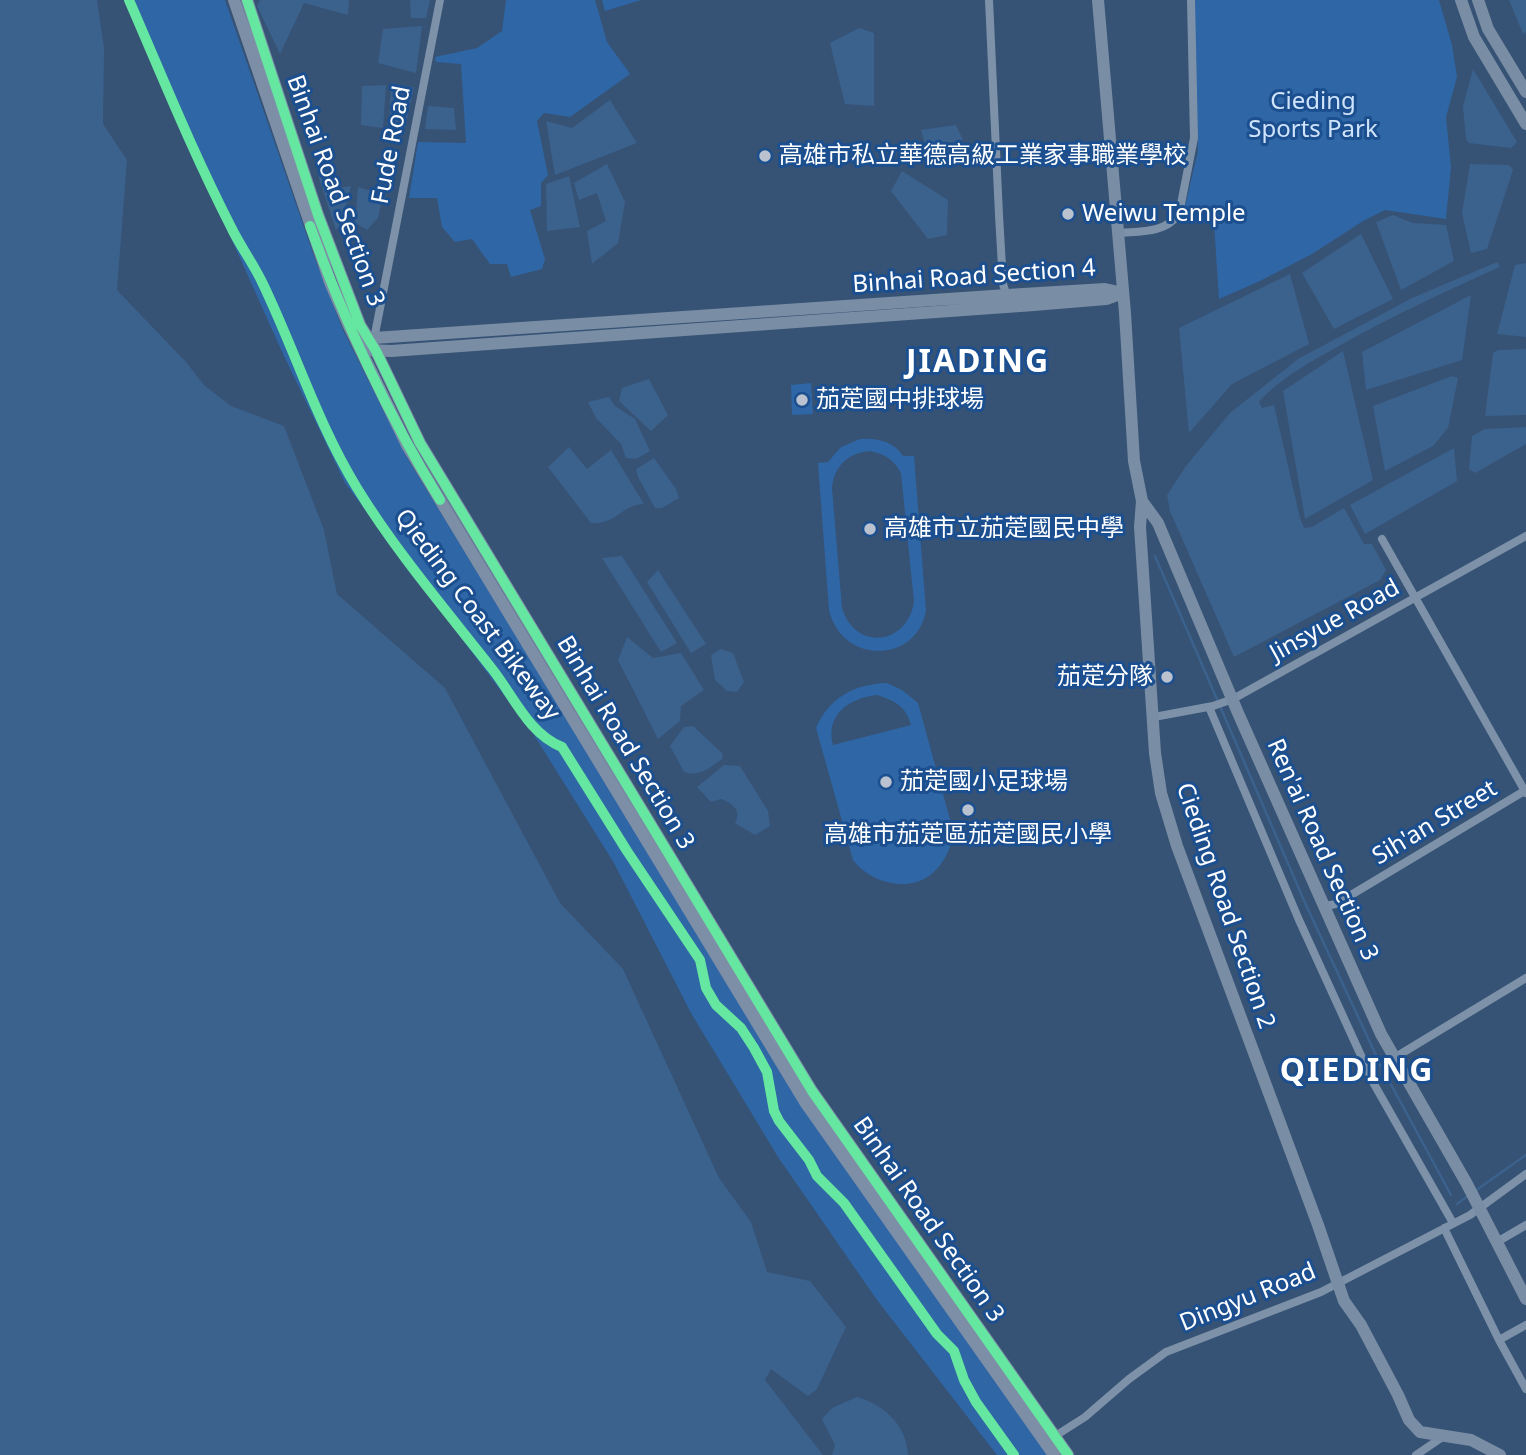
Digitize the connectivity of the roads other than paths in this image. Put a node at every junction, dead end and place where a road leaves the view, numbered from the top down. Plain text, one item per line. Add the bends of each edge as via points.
1 (234, 0) edge
2 (247, 0) edge
3 (440, 0) edge
4 (989, 0) edge
5 (1098, 0) edge
6 (1191, 0) edge
7 (1461, 0) edge
8 (1478, 0) edge
9 (1526, 92) edge
10 (1526, 124) edge
11 (1118, 233) junction
12 (1124, 293) junction
13 (1007, 301) junction
14 (374, 343) junction
15 (359, 344) junction
16 (1142, 500) junction
17 (1526, 536) edge
18 (1382, 538) dead end
19 (1415, 598) junction
20 (1229, 701) junction
21 (1211, 707) junction
22 (1154, 717) junction
23 (597, 747) junction
24 (1526, 791) edge
25 (1325, 906) junction
26 (1526, 978) edge
27 (1394, 1058) junction
28 (1526, 1174) edge
29 (1478, 1210) junction
30 (1453, 1223) junction
31 (1526, 1225) edge
32 (1444, 1228) junction
33 (1497, 1242) junction
34 (1338, 1282) junction
35 (1526, 1299) edge
36 (1526, 1325) edge
37 (1499, 1340) junction
38 (1526, 1389) edge
39 (1444, 1436) junction
40 (1050, 1440) junction
41 (1054, 1455) edge
42 (1068, 1455) edge
43 (1416, 1455) edge
44 (1500, 1455) edge

1 - 15 main road, Binhai Road Section 3 via 316,244
2 - 14 main road, Binhai Road Section 3 via 318,215 360,325
3 - 14 street, Fude Road
4 - 13 street
5 - 11 street, Cieding Road Section 2
6 - 11 street via 1194,138 1179,214 1165,227
7 - 10 street via 1474,37
8 - 9 street via 1488,29
11 - 12 street, Cieding Road Section 2
12 - 13 street, Binhai Road Section 4 via 1105,289
12 - 16 street, Cieding Road Section 2 via 1134,461
13 - 14 street, Binhai Road Section 4
14 - 15 street, Binhai Road Section 4
14 - 23 main road, Binhai Road Section 3 via 420,443
15 - 23 main road, Binhai Road Section 3 via 408,447
16 - 20 street, Ren'ai Road Section 3 via 1158,523
16 - 22 street, Cieding Road Section 2 via 1141,548
17 - 19 street, Jinsyue Road
18 - 19 street
19 - 20 street, Jinsyue Road
19 - 24 street
20 - 21 street, Jinsyue Road
20 - 25 street, Ren'ai Road Section 3
21 - 22 street, Jinsyue Road
21 - 30 street via 1299,920 1374,1084
22 - 34 street, Cieding Road Section 2 via 1161,793 1177,846
23 - 40 main road, Binhai Road Section 3 via 805,1102
24 - 25 street, Sih'an Street via 1336,904
25 - 27 street, Ren'ai Road Section 3
26 - 27 street
27 - 29 street, Ren'ai Road Section 3
28 - 29 street, Dingyu Road
29 - 30 street, Dingyu Road
29 - 33 street, Ren'ai Road Section 3
30 - 32 street, Dingyu Road
31 - 33 street
32 - 34 street, Dingyu Road
32 - 37 street
33 - 35 street, Ren'ai Road Section 3
34 - 39 street, Cieding Road Section 2 via 1409,1420 1420,1432
34 - 40 street, Dingyu Road via 1166,1352
36 - 37 street
37 - 38 street
39 - 43 street
39 - 44 street, Cieding Road Section 2 via 1472,1440
40 - 41 main road, Binhai Road Section 3
40 - 42 main road, Binhai Road Section 3

